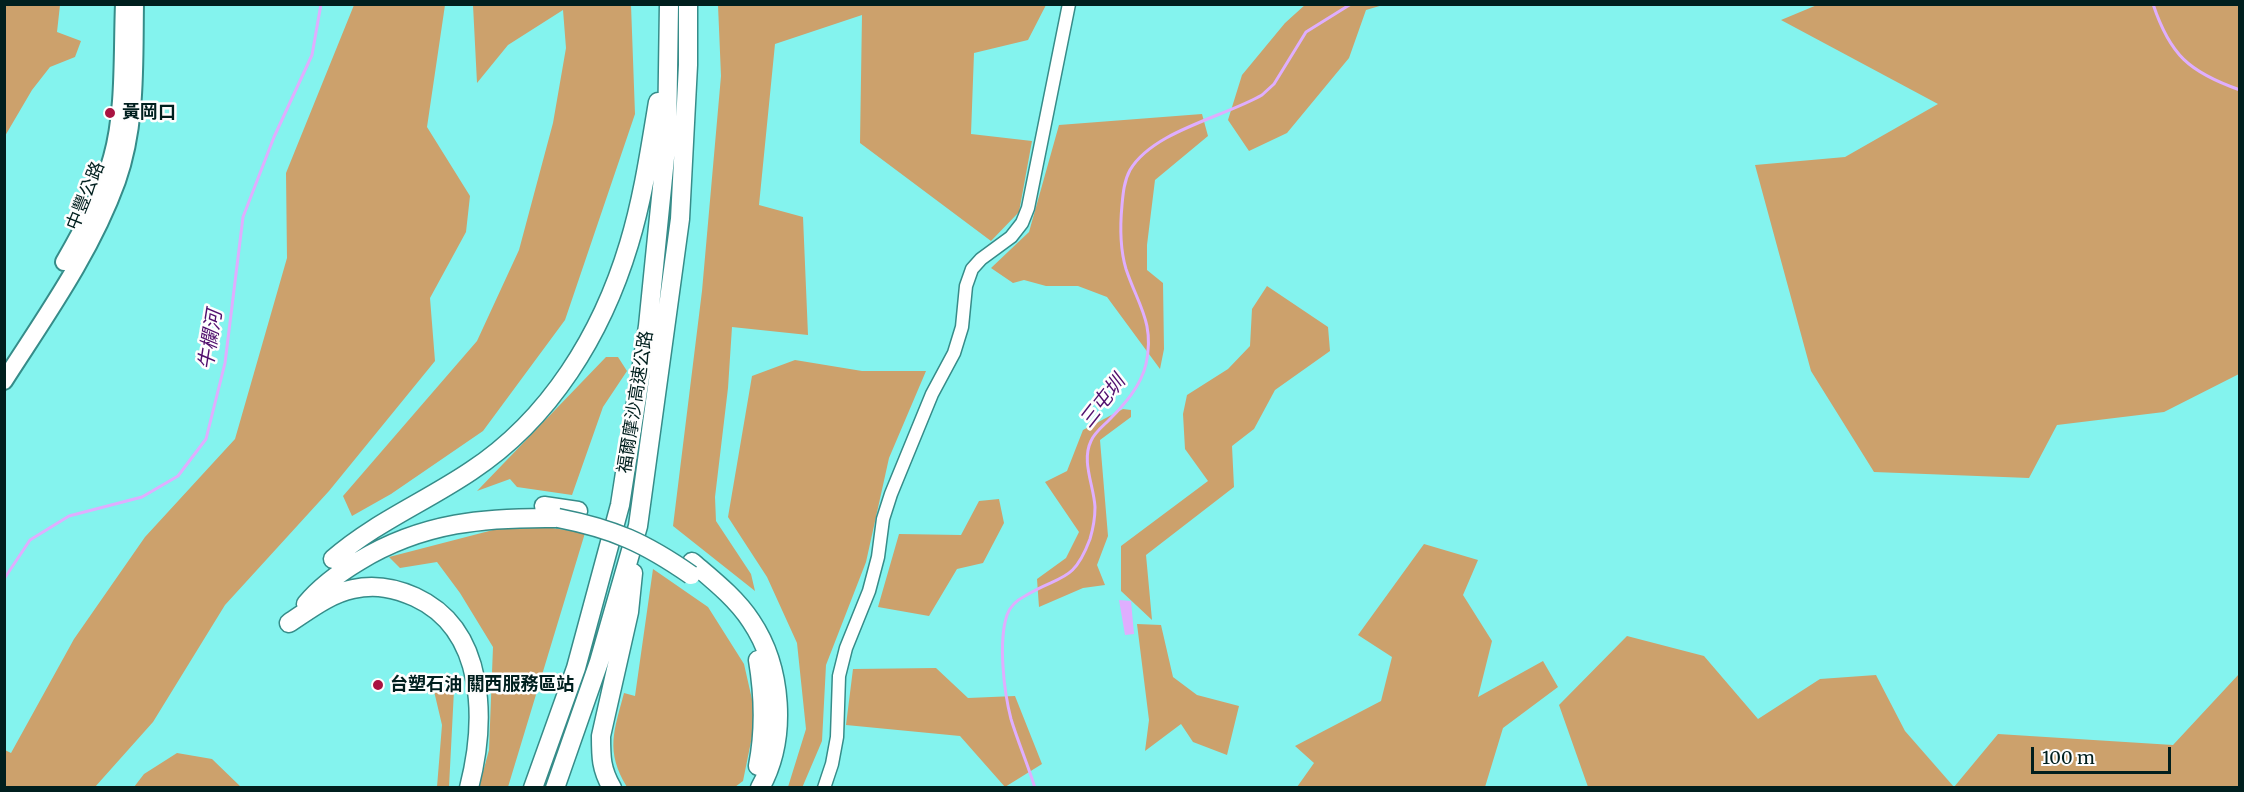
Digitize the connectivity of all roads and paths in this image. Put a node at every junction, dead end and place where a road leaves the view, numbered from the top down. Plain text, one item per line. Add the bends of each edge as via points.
1 (124, 4) edge
2 (135, 4) edge
3 (669, 4) edge
4 (688, 4) edge
5 (1069, 4) edge
6 (669, 38) junction
7 (20, 347) junction
8 (4, 362) edge
9 (4, 381) edge
10 (638, 526) junction
11 (692, 569) junction
12 (469, 788) edge
13 (532, 788) edge
14 (555, 788) edge
15 (612, 788) edge
16 (750, 788) edge
17 (760, 788) edge
18 (824, 788) edge

1 - 7 main road, 中豐公路 via 118,119 112,156 78,238
2 - 7 main road, 中豐公路 via 134,95 117,181 90,241
3 - 6 highway, 福爾摩沙高速公路
4 - 10 highway, 福爾摩沙高速公路 via 680,219
5 - 18 street via 1028,208 1011,237 972,269 954,353 932,394 888,502 872,580 839,676 837,737
6 - 11 highway via 644,184 629,246 586,347 554,397 518,434 472,471 354,540 333,559 427,519 508,505 578,511 620,522 666,543
6 - 13 highway, 福爾摩沙高速公路 via 667,138 648,326 620,505 576,668
7 - 8 main road, 中豐公路
7 - 9 main road, 中豐公路
10 - 14 highway, 福爾摩沙高速公路 via 599,662
10 - 15 highway via 629,612 601,736 604,774
11 - 12 highway, bridge via 597,525 558,518 507,518 459,523 418,533 343,570 316,592 289,623 325,599 375,586 398,590 433,607 453,625 466,647 479,725
11 - 16 highway via 739,622 758,658 764,716 762,745
11 - 17 highway via 713,580 751,621 769,657 778,710 775,743

